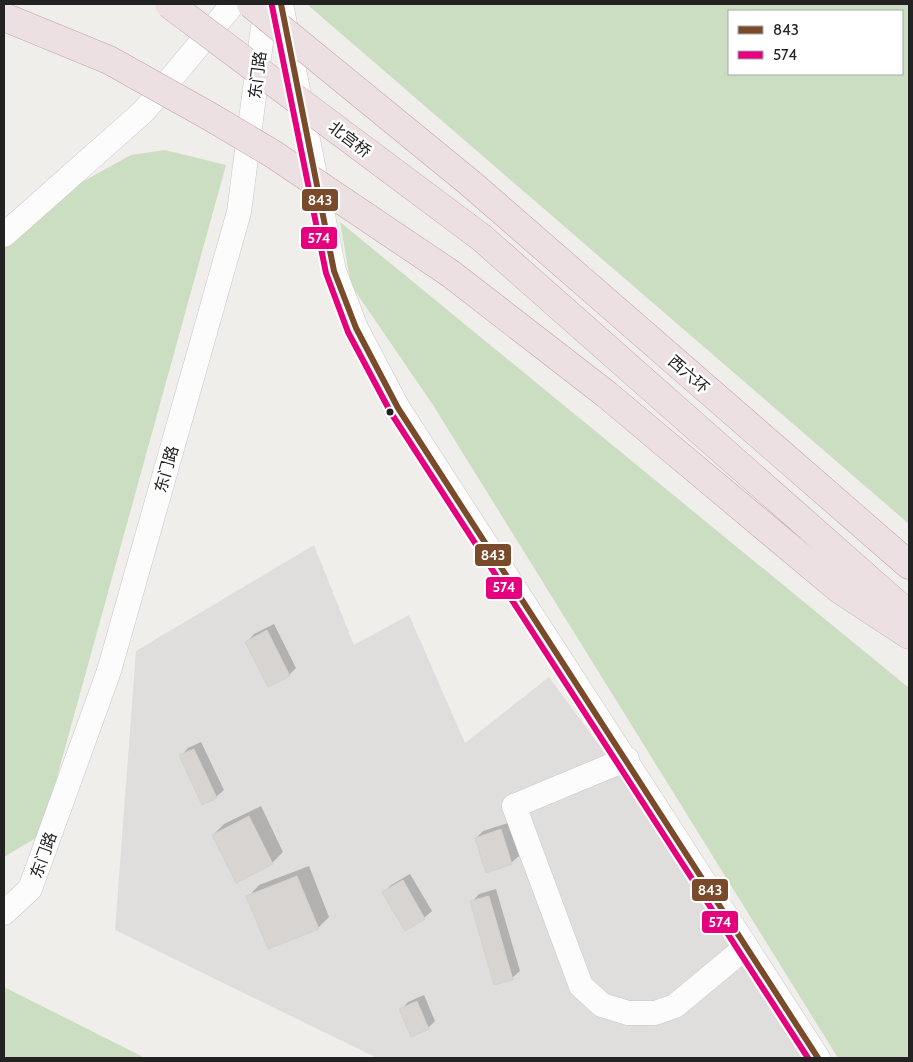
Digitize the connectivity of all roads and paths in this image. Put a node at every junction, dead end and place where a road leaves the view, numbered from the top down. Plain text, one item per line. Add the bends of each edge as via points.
1 (169, 4) edge
2 (234, 4) edge
3 (251, 4) edge
4 (266, 4) edge
5 (280, 4) edge
6 (4, 17) edge
7 (4, 235) edge
8 (909, 565) edge
9 (909, 615) edge
10 (909, 635) edge
11 (627, 759) junction
12 (4, 913) edge
13 (746, 947) junction
14 (818, 1058) edge

1 - 9 highway, 北宫桥, bridge via 482,238
2 - 7 street via 144,111
3 - 8 highway, 西六环, bridge via 470,183
4 - 12 street, 东门路 via 239,212 109,671 30,888
5 - 11 street via 334,271 356,328 398,408
6 - 10 highway, bridge via 109,60 209,116 273,154 451,274 606,394 839,589
11 - 13 street
11 - 13 street via 514,806 581,986 602,1005 628,1013 655,1012 675,1006
13 - 14 street

